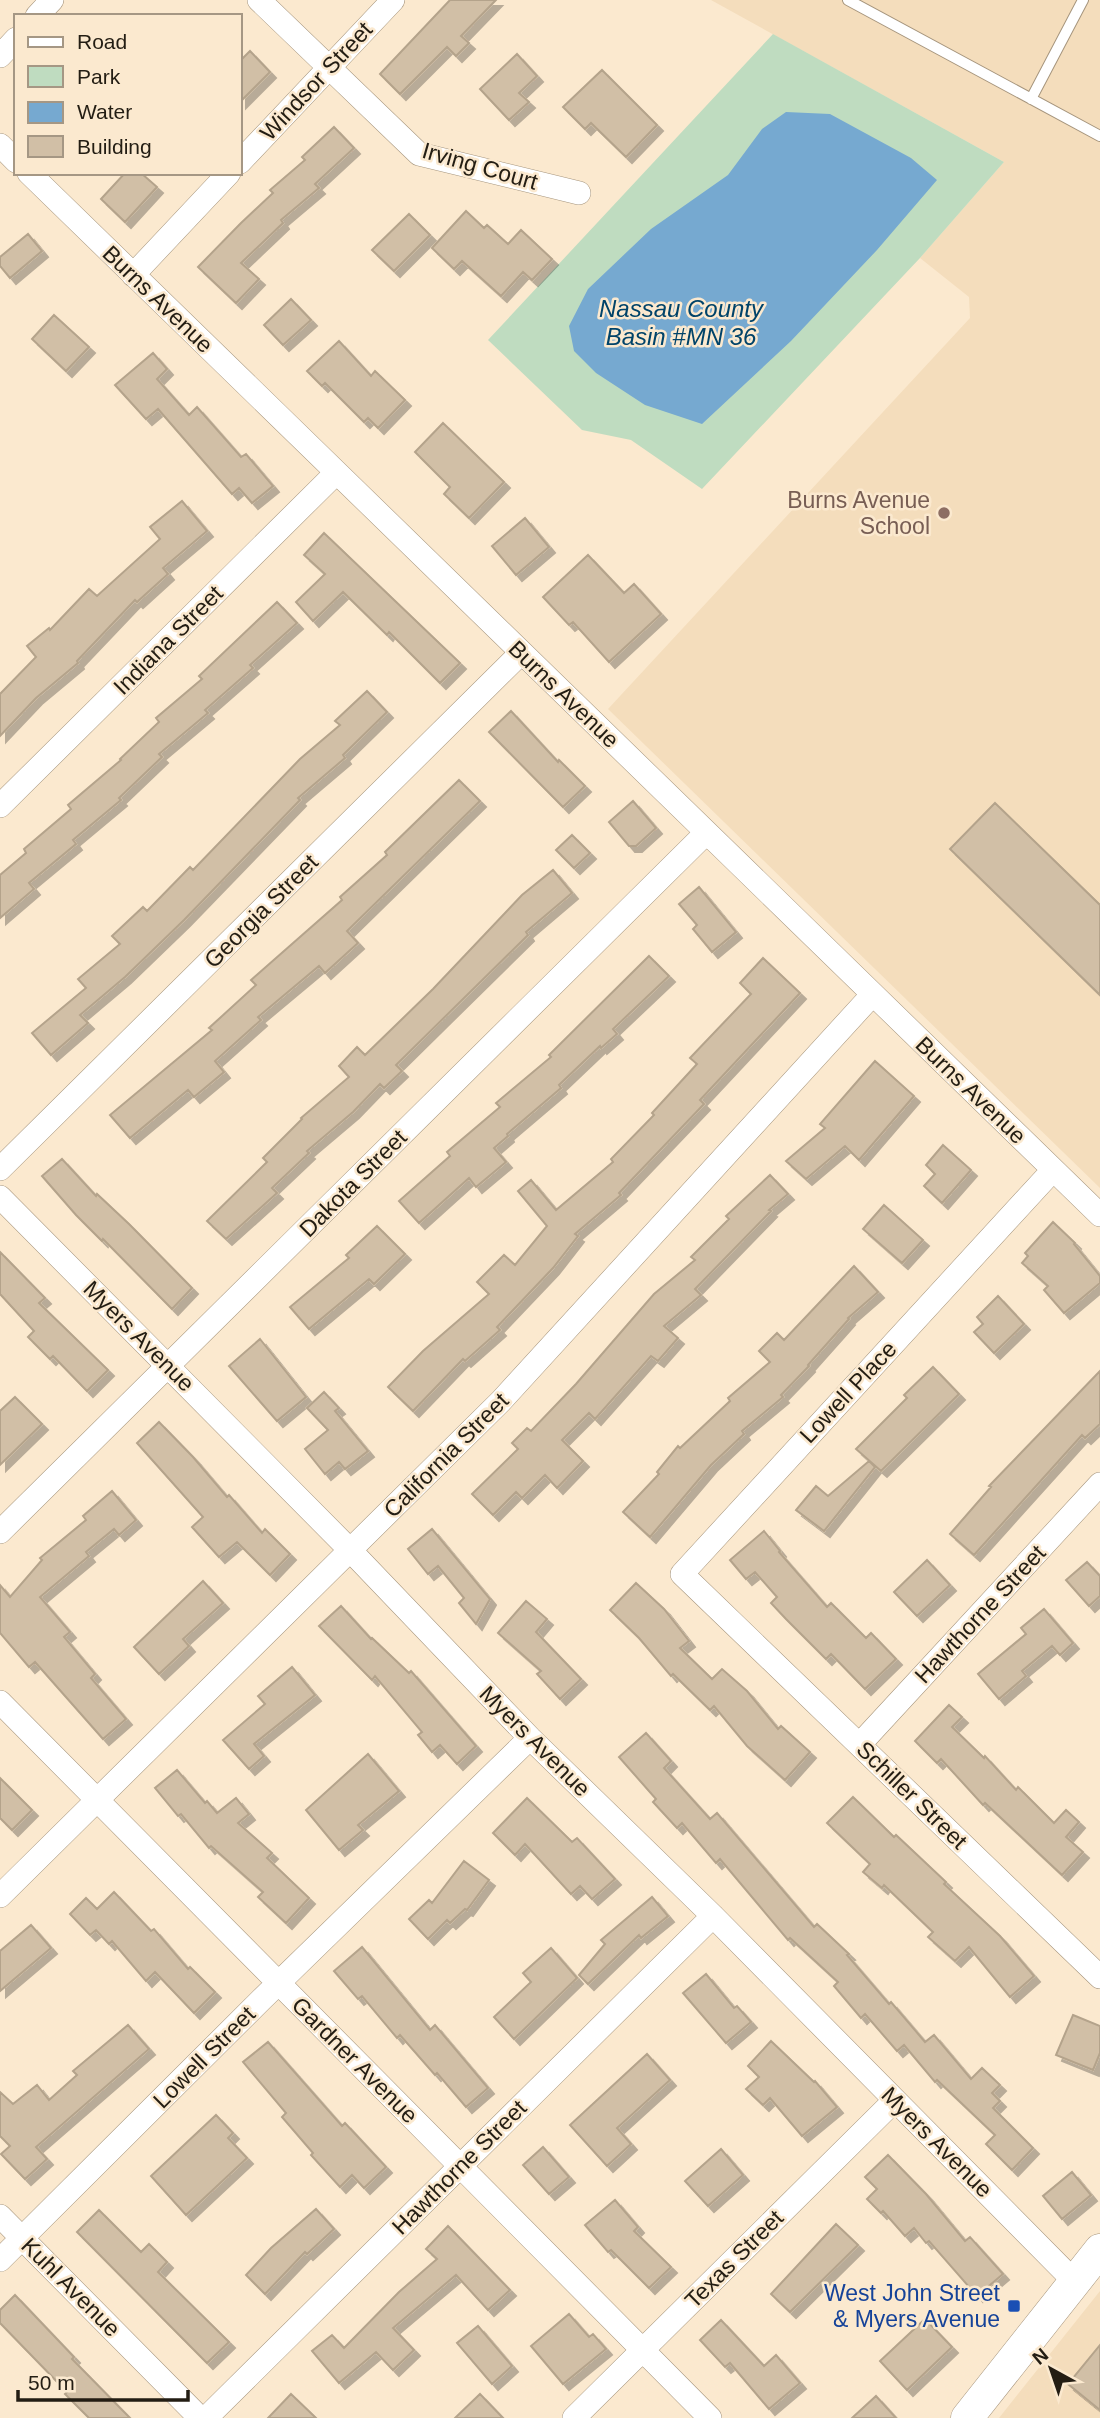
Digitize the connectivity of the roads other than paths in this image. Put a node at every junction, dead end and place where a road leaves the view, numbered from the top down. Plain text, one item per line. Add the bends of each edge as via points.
1 (52, 0) edge
2 (259, 0) edge
3 (393, 0) edge
4 (848, 0) edge
5 (1083, 0) edge
6 (39, 14) edge
7 (14, 41) edge
8 (0, 56) edge
9 (329, 67) junction
10 (1031, 99) junction
11 (1100, 136) edge
12 (0, 145) edge
13 (14, 159) edge
14 (242, 160) edge
15 (31, 175) edge
16 (227, 175) edge
17 (579, 193) dead end
18 (133, 275) junction
19 (337, 473) junction
20 (521, 653) junction
21 (0, 806) edge
22 (706, 833) junction
23 (873, 994) junction
24 (0, 1170) edge
25 (1053, 1170) junction
26 (0, 1197) edge
27 (1100, 1216) edge
28 (168, 1366) junction
29 (1100, 1484) edge
30 (0, 1532) edge
31 (350, 1550) junction
32 (723, 1613) joint
33 (0, 1702) edge
34 (530, 1738) junction
35 (860, 1744) junction
36 (97, 1800) junction
37 (0, 1896) edge
38 (713, 1916) junction
39 (1100, 1977) edge
40 (279, 1983) junction
41 (895, 2099) junction
42 (460, 2166) junction
43 (0, 2216) edge
44 (22, 2238) junction
45 (1100, 2250) edge
46 (0, 2260) edge
47 (1075, 2282) junction
48 (642, 2350) junction
49 (203, 2418) edge
50 (573, 2418) edge
51 (710, 2418) edge
52 (967, 2418) edge

1 - 6 street
2 - 9 street, Irving Court
3 - 9 street, Windsor Street
4 - 10 lane
5 - 10 lane
7 - 8 street
9 - 14 street, Windsor Street
9 - 17 street, Irving Court via 419,154
10 - 11 lane
12 - 13 street
15 - 18 street, Burns Avenue
16 - 18 street
18 - 19 street, Burns Avenue
19 - 20 street, Burns Avenue
19 - 21 street, Indiana Street
20 - 22 street, Burns Avenue
20 - 24 street, Georgia Street
22 - 23 street, Burns Avenue
22 - 28 street, Dakota Street
23 - 25 street, Burns Avenue
23 - 31 street, California Street via 501,1401
25 - 27 street, Burns Avenue
25 - 32 street, Lowell Place via 682,1574
26 - 28 street, Myers Avenue
28 - 30 street, Dakota Street
28 - 31 street, Myers Avenue
29 - 35 street, Hawthorne Street
31 - 34 street, Myers Avenue
31 - 36 street, California Street
32 - 35 street, Schiller Street
33 - 36 street, Gardner Avenue
34 - 38 street, Myers Avenue
34 - 40 street, Lowell Street
35 - 39 street, Schiller Street
36 - 37 street, California Street
36 - 40 street, Gardner Avenue
38 - 41 street, Myers Avenue
38 - 42 street, Hawthorne Street
40 - 42 street, Gardner Avenue
40 - 44 street, Lowell Street
41 - 47 street, Myers Avenue
41 - 48 street, Texas Street
42 - 48 street, Gardner Avenue
42 - 49 street, Hawthorne Street
43 - 44 street, Kuhl Avenue
44 - 46 street, Lowell Street
44 - 49 street, Kuhl Avenue
45 - 47 main road
47 - 52 main road
48 - 50 street, Texas Street
48 - 51 street, Gardner Avenue

